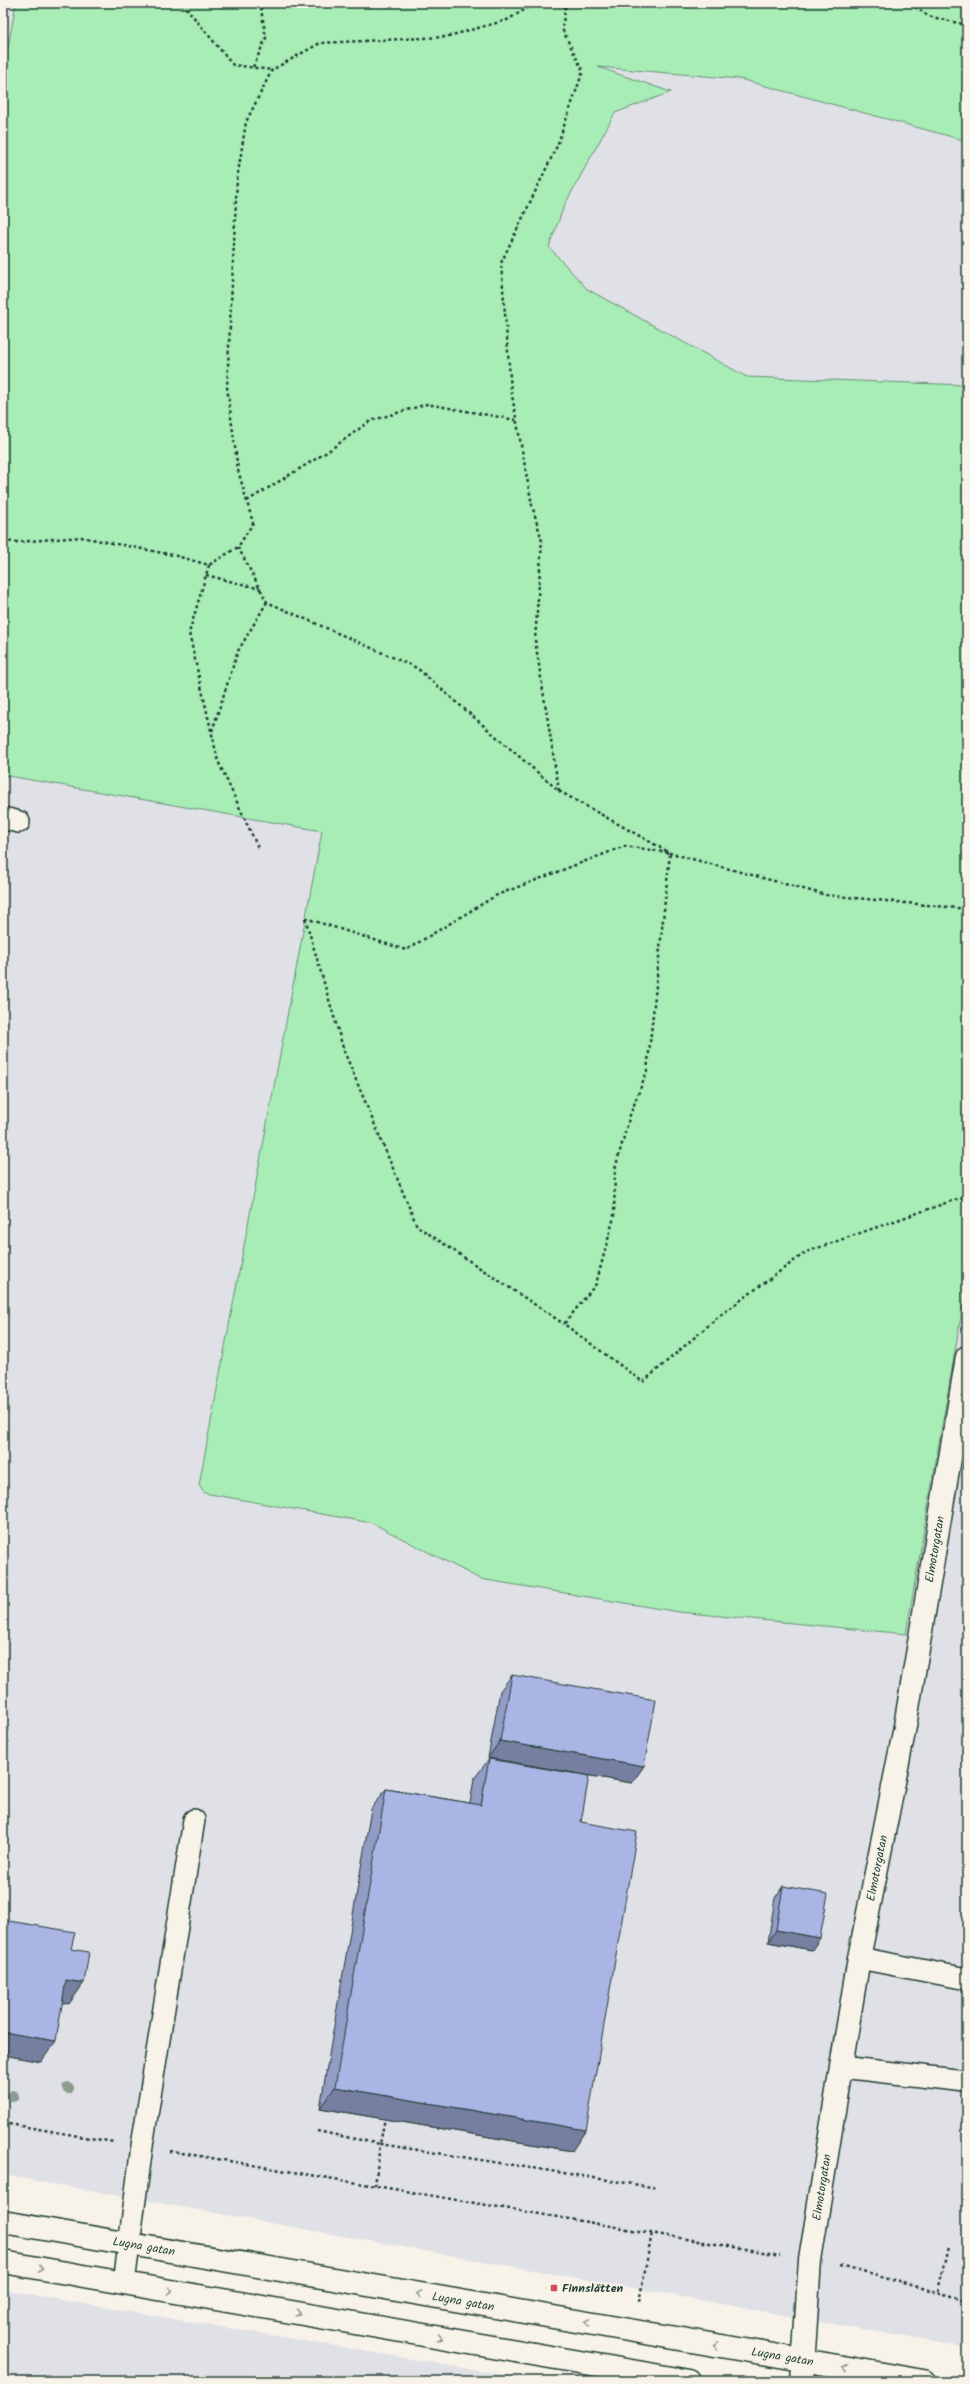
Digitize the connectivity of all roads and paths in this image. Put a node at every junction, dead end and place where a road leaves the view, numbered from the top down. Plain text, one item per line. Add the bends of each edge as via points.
1 (182, 3) edge
2 (188, 3) edge
3 (260, 3) edge
4 (536, 3) edge
5 (566, 3) edge
6 (910, 3) edge
7 (185, 8) junction
8 (967, 25) edge
9 (253, 68) junction
10 (272, 70) junction
11 (516, 420) junction
12 (247, 502) junction
13 (3, 541) edge
14 (238, 547) junction
15 (209, 565) junction
16 (206, 575) junction
17 (261, 590) junction
18 (267, 602) junction
19 (211, 731) junction
20 (560, 791) junction
21 (259, 850) dead end
22 (670, 853) junction
23 (967, 908) edge
24 (967, 1200) edge
25 (564, 1324) junction
26 (967, 1357) edge
27 (194, 1820) dead end
28 (859, 1958) junction
29 (967, 1979) edge
30 (841, 2068) junction
31 (965, 2081) dead end
32 (385, 2118) edge
33 (3, 2123) edge
34 (317, 2131) dead end
35 (380, 2144) junction
36 (142, 2146) junction
37 (375, 2186) junction
38 (658, 2188) dead end
39 (3, 2222) edge
40 (130, 2244) junction
41 (949, 2246) dead end
42 (810, 2260) junction
43 (3, 2262) edge
44 (124, 2283) junction
45 (939, 2292) junction
46 (967, 2300) edge
47 (803, 2359) junction
48 (689, 2381) edge
49 (802, 2381) edge
50 (924, 2381) edge

1 - 7 path
2 - 7 path
3 - 9 path via 266,38
4 - 10 path via 507,20 445,37 320,43
5 - 11 path via 562,29 583,71 557,146 501,263 511,390
6 - 8 path via 928,16
7 - 9 path via 233,65
9 - 10 path
10 - 12 path via 246,122 237,179 228,387 238,470
11 - 12 path via 427,404 370,421 328,452
11 - 20 path via 532,505 542,542 535,640
12 - 14 path via 253,523
13 - 15 path via 81,537 172,554
14 - 15 path
14 - 17 path
15 - 16 path
16 - 17 path
16 - 19 path via 189,633
17 - 18 path
18 - 19 path via 238,651
18 - 20 path via 418,668
19 - 21 path via 218,761
20 - 22 path
22 - 23 path via 826,895
22 - 25 path via 647,1071 630,1115 615,1169 614,1217 596,1284
22 - 25 path via 625,846 497,895 406,950 305,918 344,1051 417,1226
24 - 25 path via 960,1198 806,1252 718,1316 643,1382
26 - 28 main road, Elmotorgatan via 904,1732
27 - 36 lane
28 - 29 lane
28 - 30 main road, Elmotorgatan
30 - 31 lane
30 - 42 main road, Elmotorgatan
32 - 35 path
33 - 36 path
34 - 35 path
35 - 37 path
35 - 38 path
36 - 37 path
36 - 40 lane
37 - 42 path
39 - 40 main road, Lugna gatan
40 - 44 lane
47 -> 40 main road, Lugna gatan
41 - 45 path
42 - 45 path via 836,2264
42 - 47 main road, Elmotorgatan
43 -> 44 main road
44 -> 48 main road
45 - 46 path
47 - 49 main road, Elmotorgatan
50 -> 47 main road, Lugna gatan

